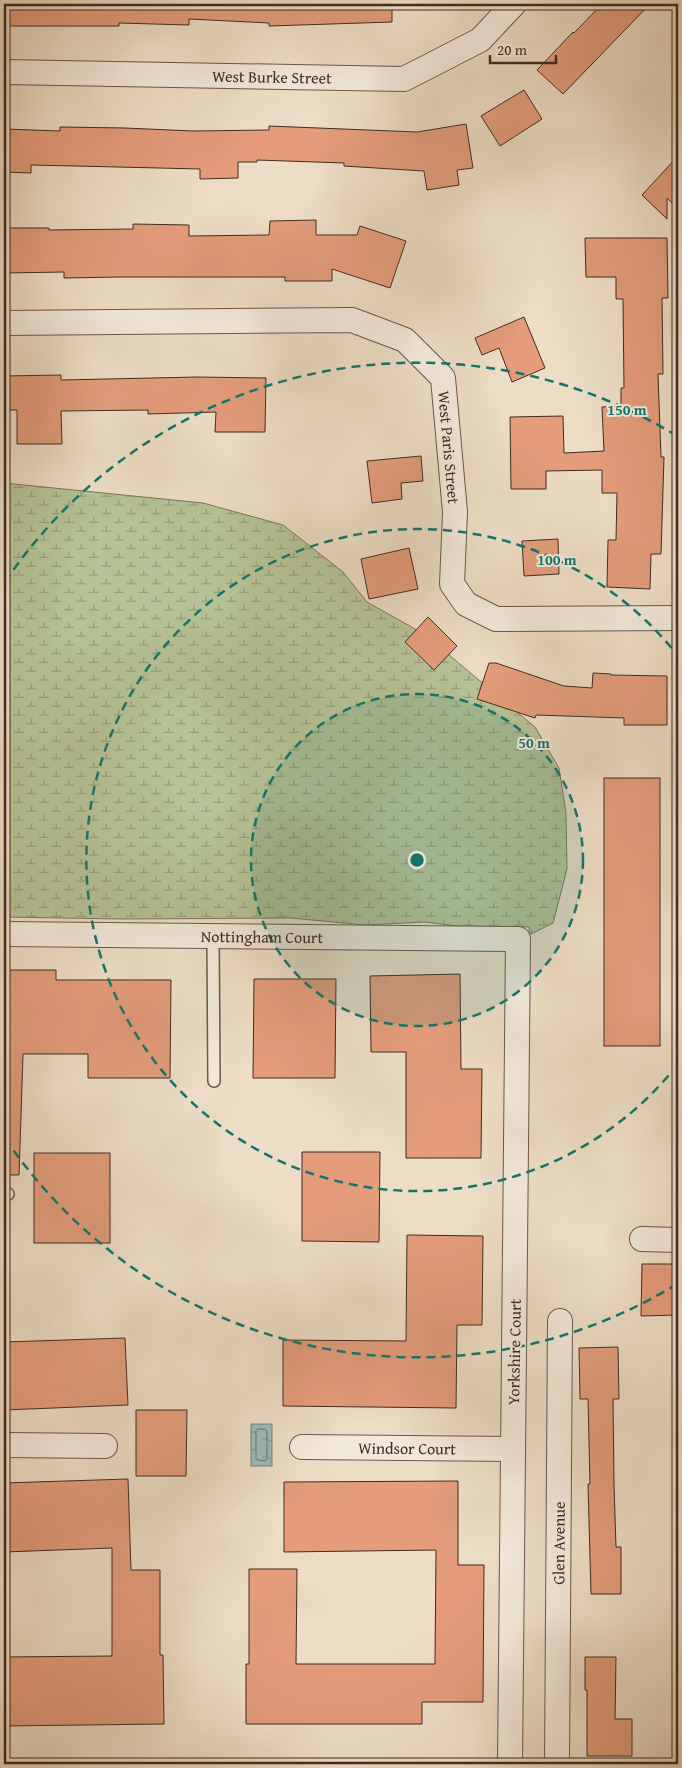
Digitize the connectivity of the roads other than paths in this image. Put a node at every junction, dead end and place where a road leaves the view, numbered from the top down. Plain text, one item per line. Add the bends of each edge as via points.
1 (514, 4) edge
2 (4, 72) edge
3 (4, 323) edge
4 (678, 618) edge
5 (4, 934) edge
6 (213, 936) junction
7 (518, 939) joint
8 (214, 1081) dead end
9 (642, 1239) dead end
10 (678, 1240) edge
11 (560, 1321) dead end
12 (4, 1445) edge
13 (105, 1446) dead end
14 (302, 1447) dead end
15 (513, 1449) junction
16 (510, 1764) edge
17 (556, 1764) edge

1 - 2 street, West Burke Street via 480,40 404,79
3 - 4 street, West Paris Street via 352,320 405,340 443,378 455,512 452,584 466,604 496,619
5 - 6 street, Nottingham Court
6 - 7 street, Nottingham Court
6 - 8 lane
7 - 15 street, Yorkshire Court
9 - 10 street
11 - 17 street, Glen Avenue
12 - 13 street
14 - 15 street, Windsor Court
15 - 16 street, Yorkshire Court

